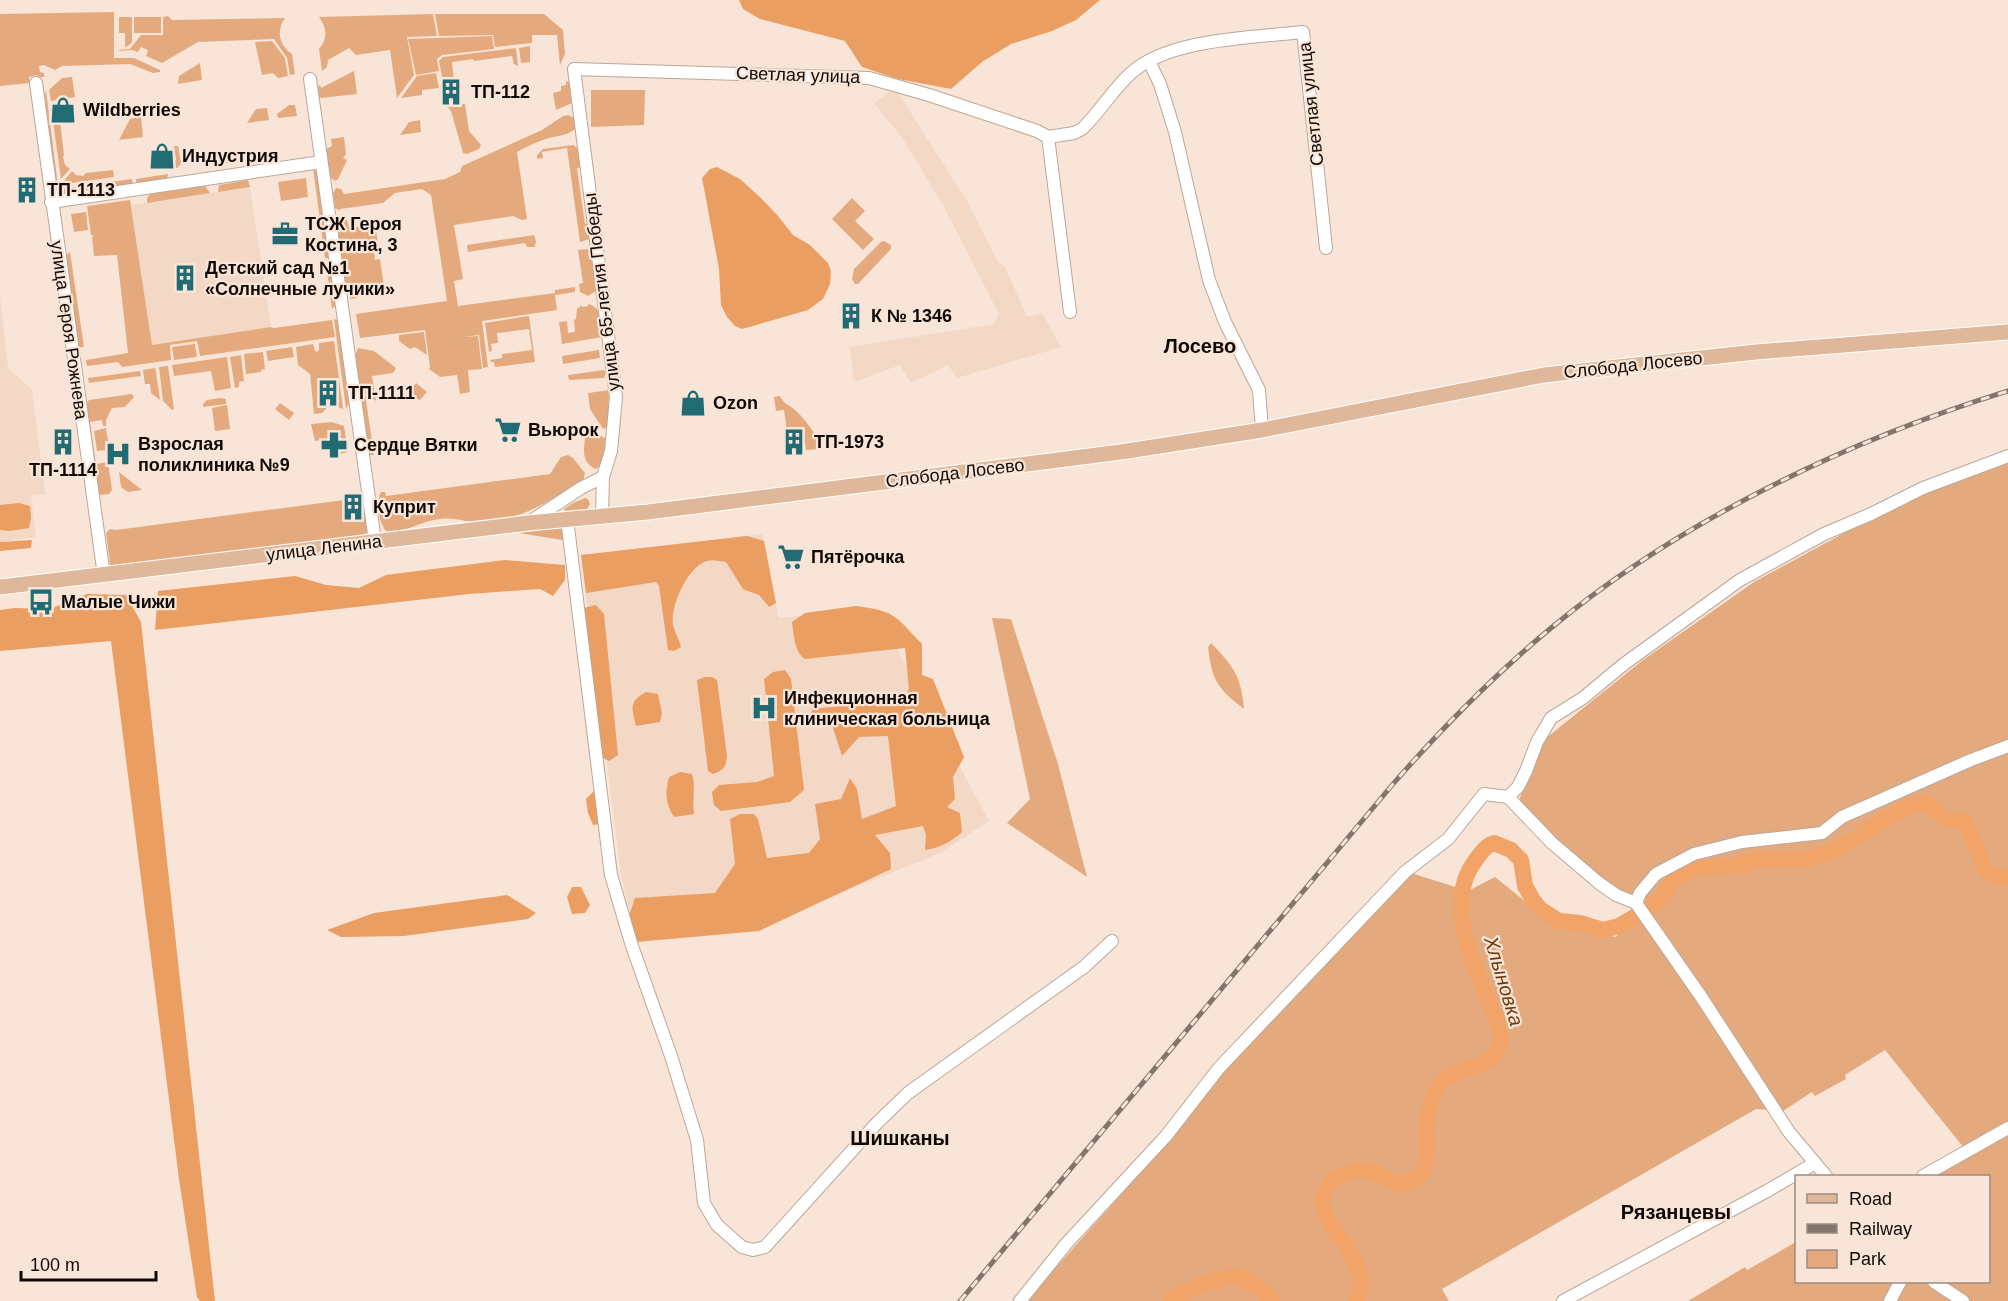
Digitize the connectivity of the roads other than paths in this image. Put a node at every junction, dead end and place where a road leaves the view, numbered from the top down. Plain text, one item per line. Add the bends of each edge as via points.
1 (1149, 61) junction
2 (574, 69) joint
3 (310, 79) dead end
4 (36, 83) dead end
5 (1048, 137) junction
6 (321, 162) junction
7 (51, 202) junction
8 (1326, 248) dead end
9 (1070, 312) dead end
10 (2008, 332) edge
11 (1262, 430) junction
12 (2008, 456) edge
13 (603, 477) junction
14 (648, 512) joint
15 (602, 515) junction
16 (567, 519) junction
17 (528, 523) junction
18 (375, 542) junction
19 (104, 576) junction
20 (0, 587) edge
21 (2008, 747) edge
22 (1508, 797) junction
23 (1635, 903) junction
24 (1112, 941) dead end
25 (2008, 1128) edge
26 (1815, 1163) junction
27 (1825, 1175) edge
28 (1925, 1175) edge
29 (1899, 1283) edge
30 (1937, 1283) edge
31 (1020, 1301) edge
32 (1563, 1301) edge
33 (1890, 1301) edge
34 (1963, 1301) edge

1 - 5 street, Светлая улица via 1129,74 1082,129
1 - 8 street, Светлая улица via 1216,41 1303,32
1 - 11 street via 1173,124 1209,280 1259,390
2 - 5 street, Светлая улица via 869,78
2 - 13 street, улица 65-летия Победы via 616,397 611,451
3 - 6 street
4 - 7 street, улица Героя Рожнева
5 - 9 street
6 - 7 street
6 - 18 street
7 - 19 street, улица Героя Рожнева
10 - 11 main road, Слобода Лосево via 1756,352 1544,375
11 - 14 main road, Слобода Лосево via 1110,454
12 - 22 street via 1923,488 1824,534 1740,580 1551,718 1518,787
13 - 15 street, улица 65-летия Победы
13 - 17 street
14 - 15 main road, улица Ленина
15 - 16 main road, улица Ленина
16 - 17 main road, улица Ленина
16 - 24 street via 611,875 697,1140 704,1203 717,1226 742,1247 765,1247 908,1093 1084,967
17 - 18 main road, улица Ленина
18 - 19 main road, улица Ленина
19 - 20 main road, улица Ленина
21 - 23 street via 1842,817 1822,833 1742,842 1694,854 1656,874
22 - 23 street via 1552,843 1599,883
22 - 31 street via 1484,794 1448,839 1405,872 1219,1068 1166,1136 1066,1244
23 - 26 street via 1789,1132
25 - 28 street
26 - 27 street
26 - 32 street
29 - 33 street
30 - 34 street

